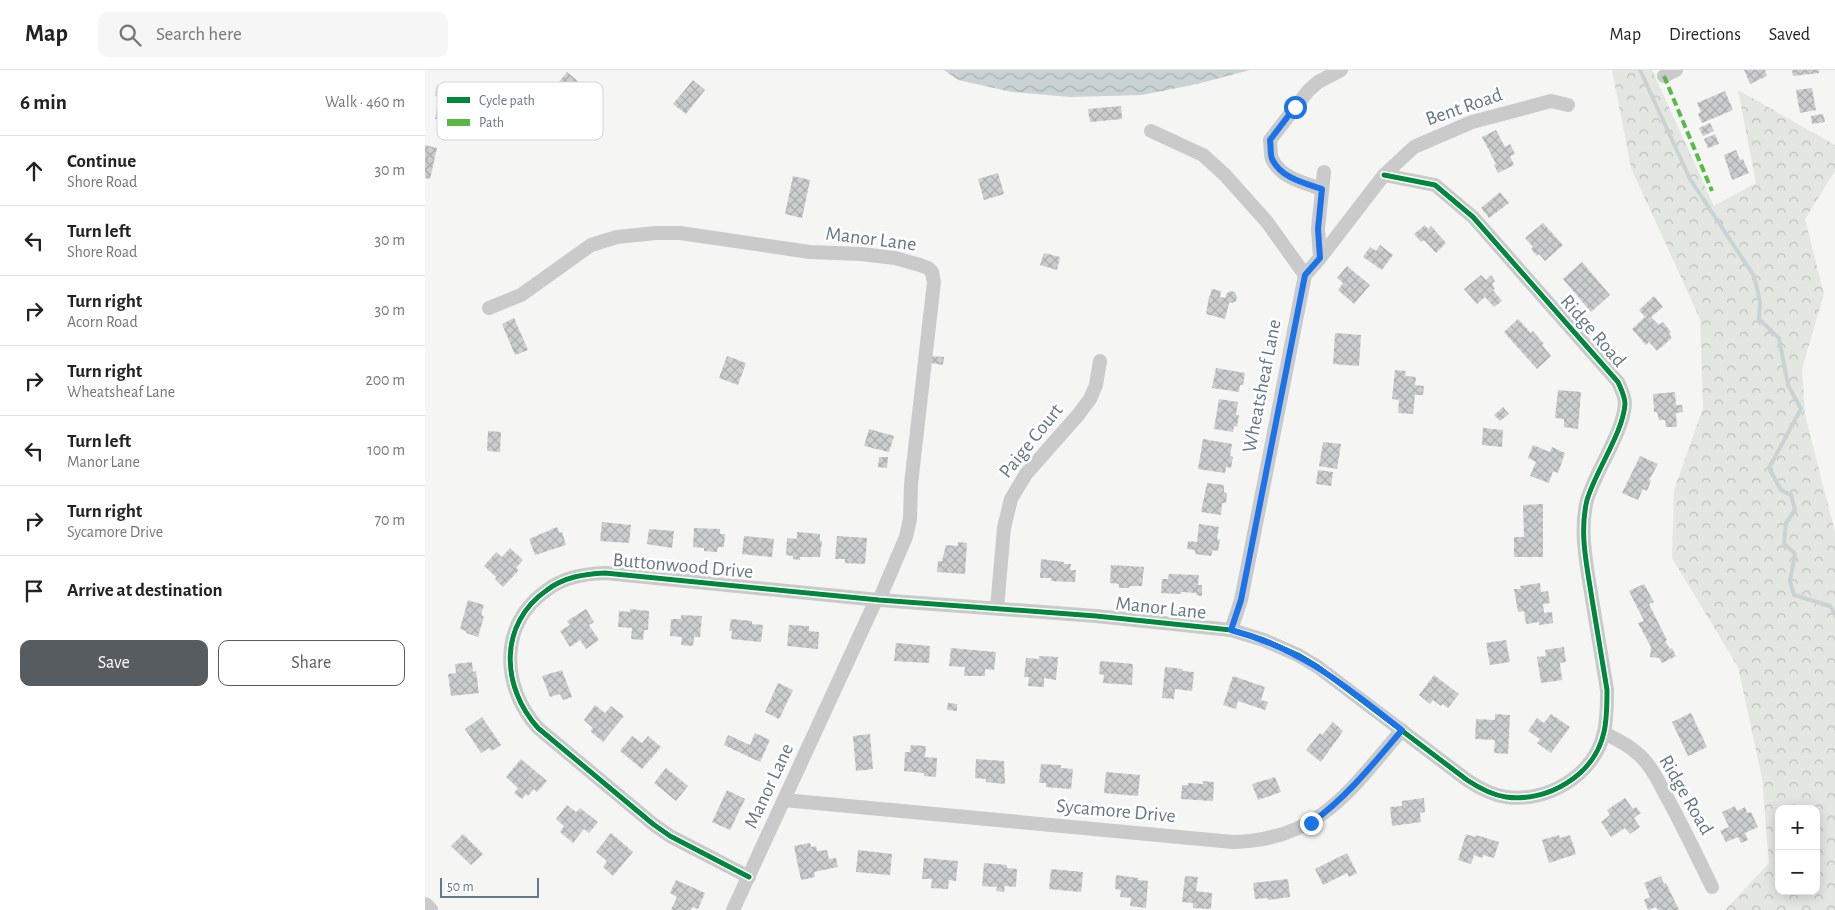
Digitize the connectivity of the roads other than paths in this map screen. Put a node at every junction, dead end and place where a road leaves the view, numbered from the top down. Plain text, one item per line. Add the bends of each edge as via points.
1 (1341, 70) edge
2 (1568, 105) dead end
3 (1151, 131) dead end
4 (1323, 172) dead end
5 (1384, 175) junction
6 (1322, 189) junction
7 (1320, 258) junction
8 (1305, 275) junction
9 (489, 308) dead end
10 (1101, 361) dead end
11 (877, 600) junction
12 (997, 608) junction
13 (1231, 630) junction
14 (1402, 730) junction
15 (1604, 734) junction
16 (784, 800) junction
17 (749, 877) junction
18 (1712, 887) dead end
19 (425, 906) edge
20 (429, 910) edge
21 (733, 910) edge

1 - 6 street via 1308,91 1270,140 1271,158 1282,172 1299,182
2 - 5 street, Bent Road via 1551,100 1472,122 1414,147
3 - 8 street via 1203,155 1225,175 1267,222
4 - 6 street
5 - 7 street
5 - 15 street, Ridge Road via 1435,185 1473,217 1618,382 1623,394 1622,420 1587,500 1583,531 1607,690
6 - 7 street via 1318,229
7 - 8 street
8 - 13 street, Wheatsheaf Lane via 1241,600
9 - 11 street, Manor Lane via 521,295 591,245 617,237 656,233 680,233 811,252 887,257 928,268 934,282 911,484 910,519 906,537
10 - 12 street, Paige Court via 1090,399 1026,474 1011,499 1004,528
11 - 12 street, Manor Lane
11 - 16 street, Manor Lane
11 - 17 street, Buttonwood Drive via 591,574 571,578 547,590 518,622 511,653 514,690 534,724 653,824
12 - 13 street, Manor Lane
13 - 14 street, Manor Lane via 1298,655
14 - 15 street, Manor Lane via 1477,787 1497,795 1519,798 1556,789 1571,781 1585,768
14 - 16 street, Sycamore Drive via 1332,808 1297,830 1257,841 1233,842
15 - 18 street, Ridge Road via 1638,753 1655,775
16 - 17 street, Manor Lane
17 - 21 street, Manor Lane
19 - 20 street

